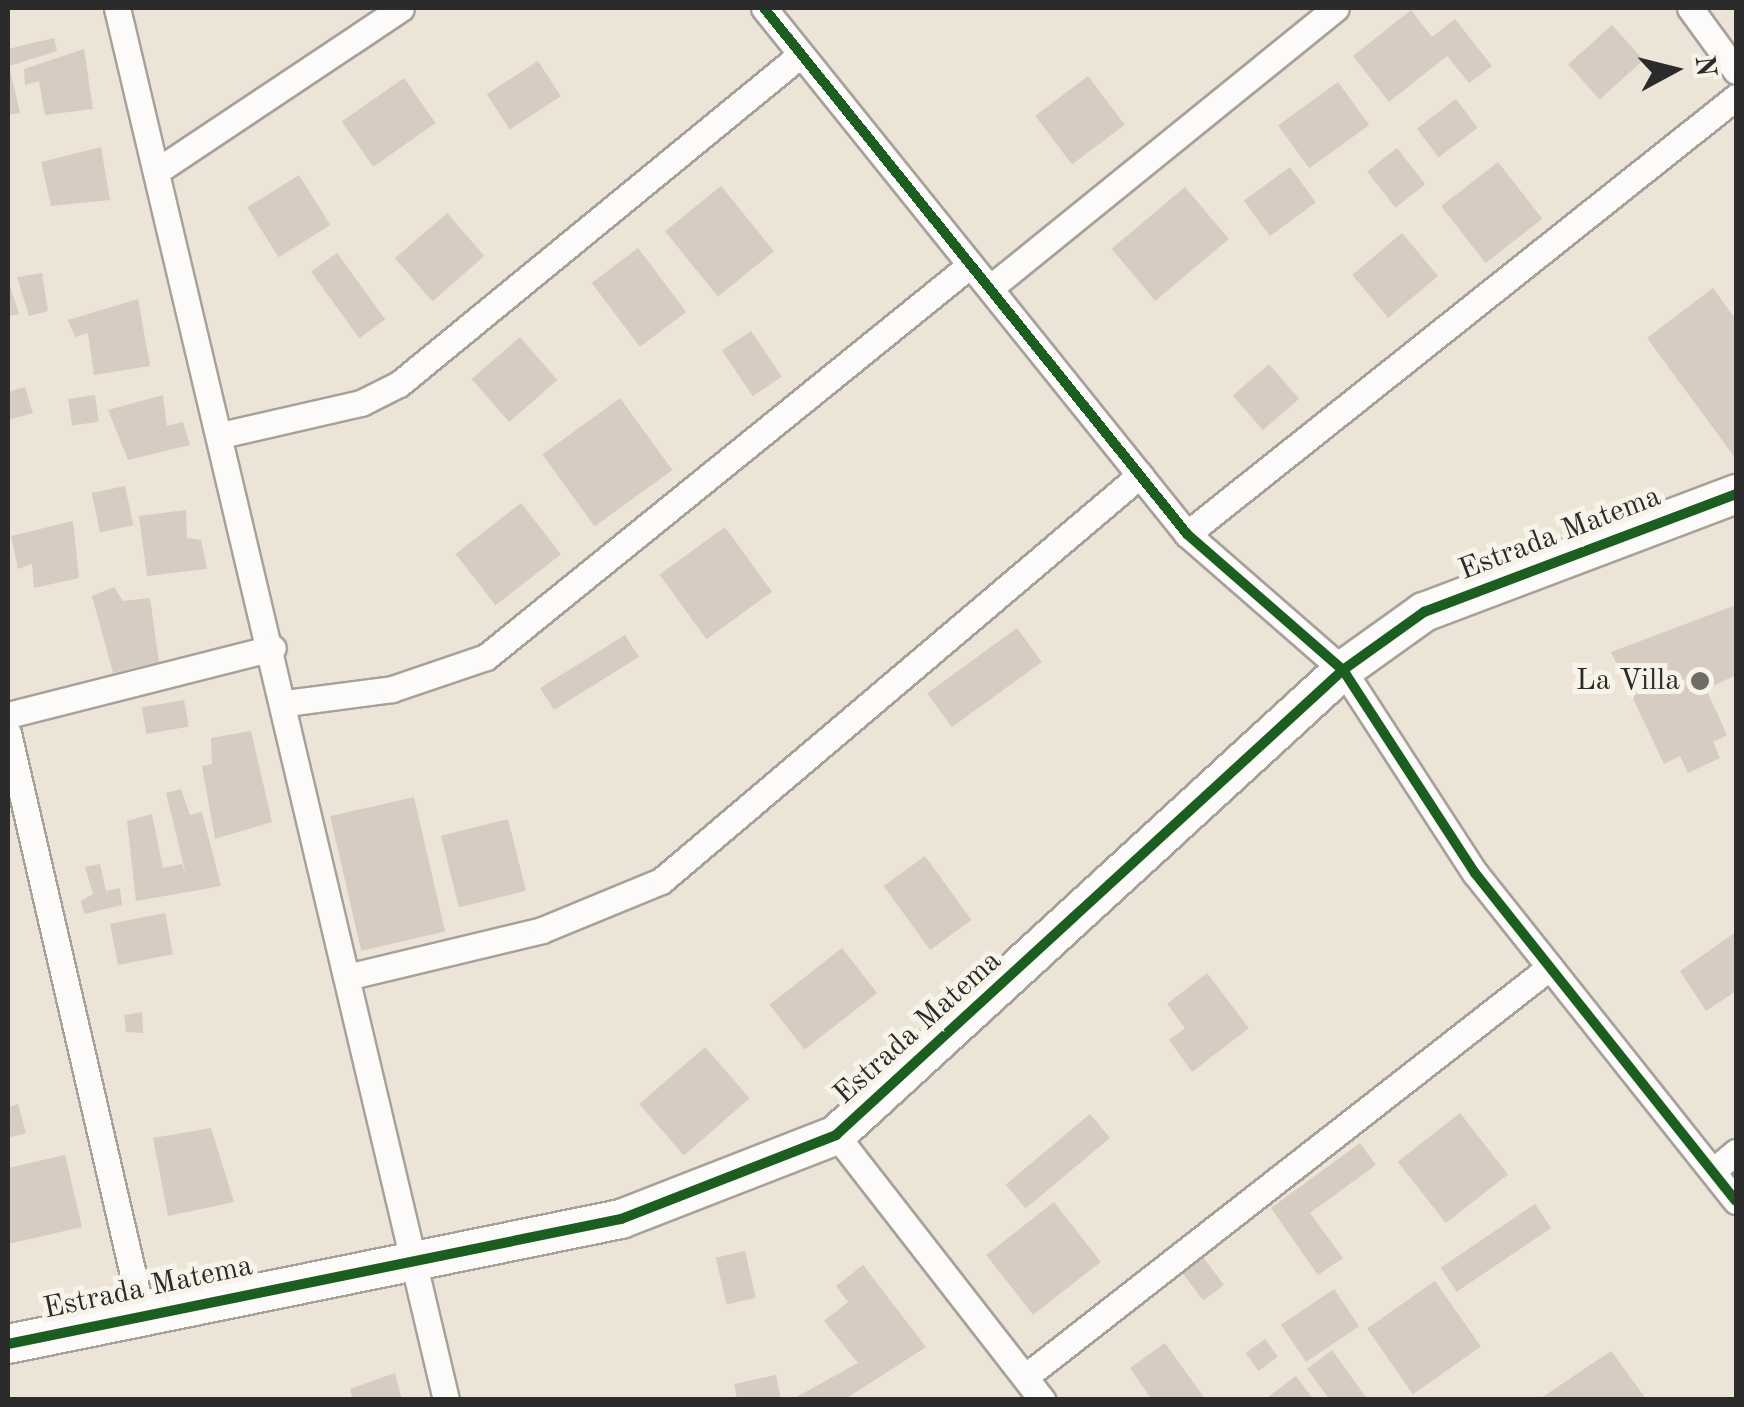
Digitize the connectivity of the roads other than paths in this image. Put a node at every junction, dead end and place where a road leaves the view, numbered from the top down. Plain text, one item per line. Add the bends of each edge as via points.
1 (117, 8) edge
2 (401, 8) edge
3 (764, 8) edge
4 (1336, 8) edge
5 (1690, 8) edge
6 (799, 56) junction
7 (1733, 58) edge
8 (1736, 97) edge
9 (157, 171) junction
10 (970, 266) junction
11 (990, 288) junction
12 (222, 435) junction
13 (1140, 475) junction
14 (1736, 494) edge
15 (1188, 534) junction
16 (273, 648) junction
17 (1343, 670) junction
18 (286, 703) junction
19 (8, 715) edge
20 (8, 733) edge
21 (1550, 966) junction
22 (350, 976) junction
23 (836, 1135) junction
24 (1736, 1152) edge
25 (1713, 1171) junction
26 (1736, 1200) edge
27 (416, 1257) junction
28 (142, 1314) junction
29 (8, 1344) edge
30 (1025, 1378) junction
31 (446, 1400) edge
32 (1042, 1400) edge

1 - 9 street
2 - 9 street
3 - 6 street
4 - 11 street
5 - 7 street
6 - 10 street
6 - 12 street via 399,384 361,403
8 - 15 street
9 - 12 street
10 - 11 street
10 - 18 street via 486,657 392,689
11 - 13 street
12 - 16 street
13 - 15 street
13 - 22 street via 661,880 542,930
14 - 17 street, Estrada Matema via 1424,612
15 - 17 street
16 - 18 street
16 - 19 street
17 - 21 street via 1475,873
17 - 23 street, Estrada Matema
18 - 22 street
20 - 28 street
21 - 25 street
21 - 30 street
22 - 27 street
23 - 27 street, Estrada Matema via 621,1218
23 - 30 street
24 - 25 street
25 - 26 street
27 - 28 street, Estrada Matema
27 - 31 street
28 - 29 street, Estrada Matema
30 - 32 street

